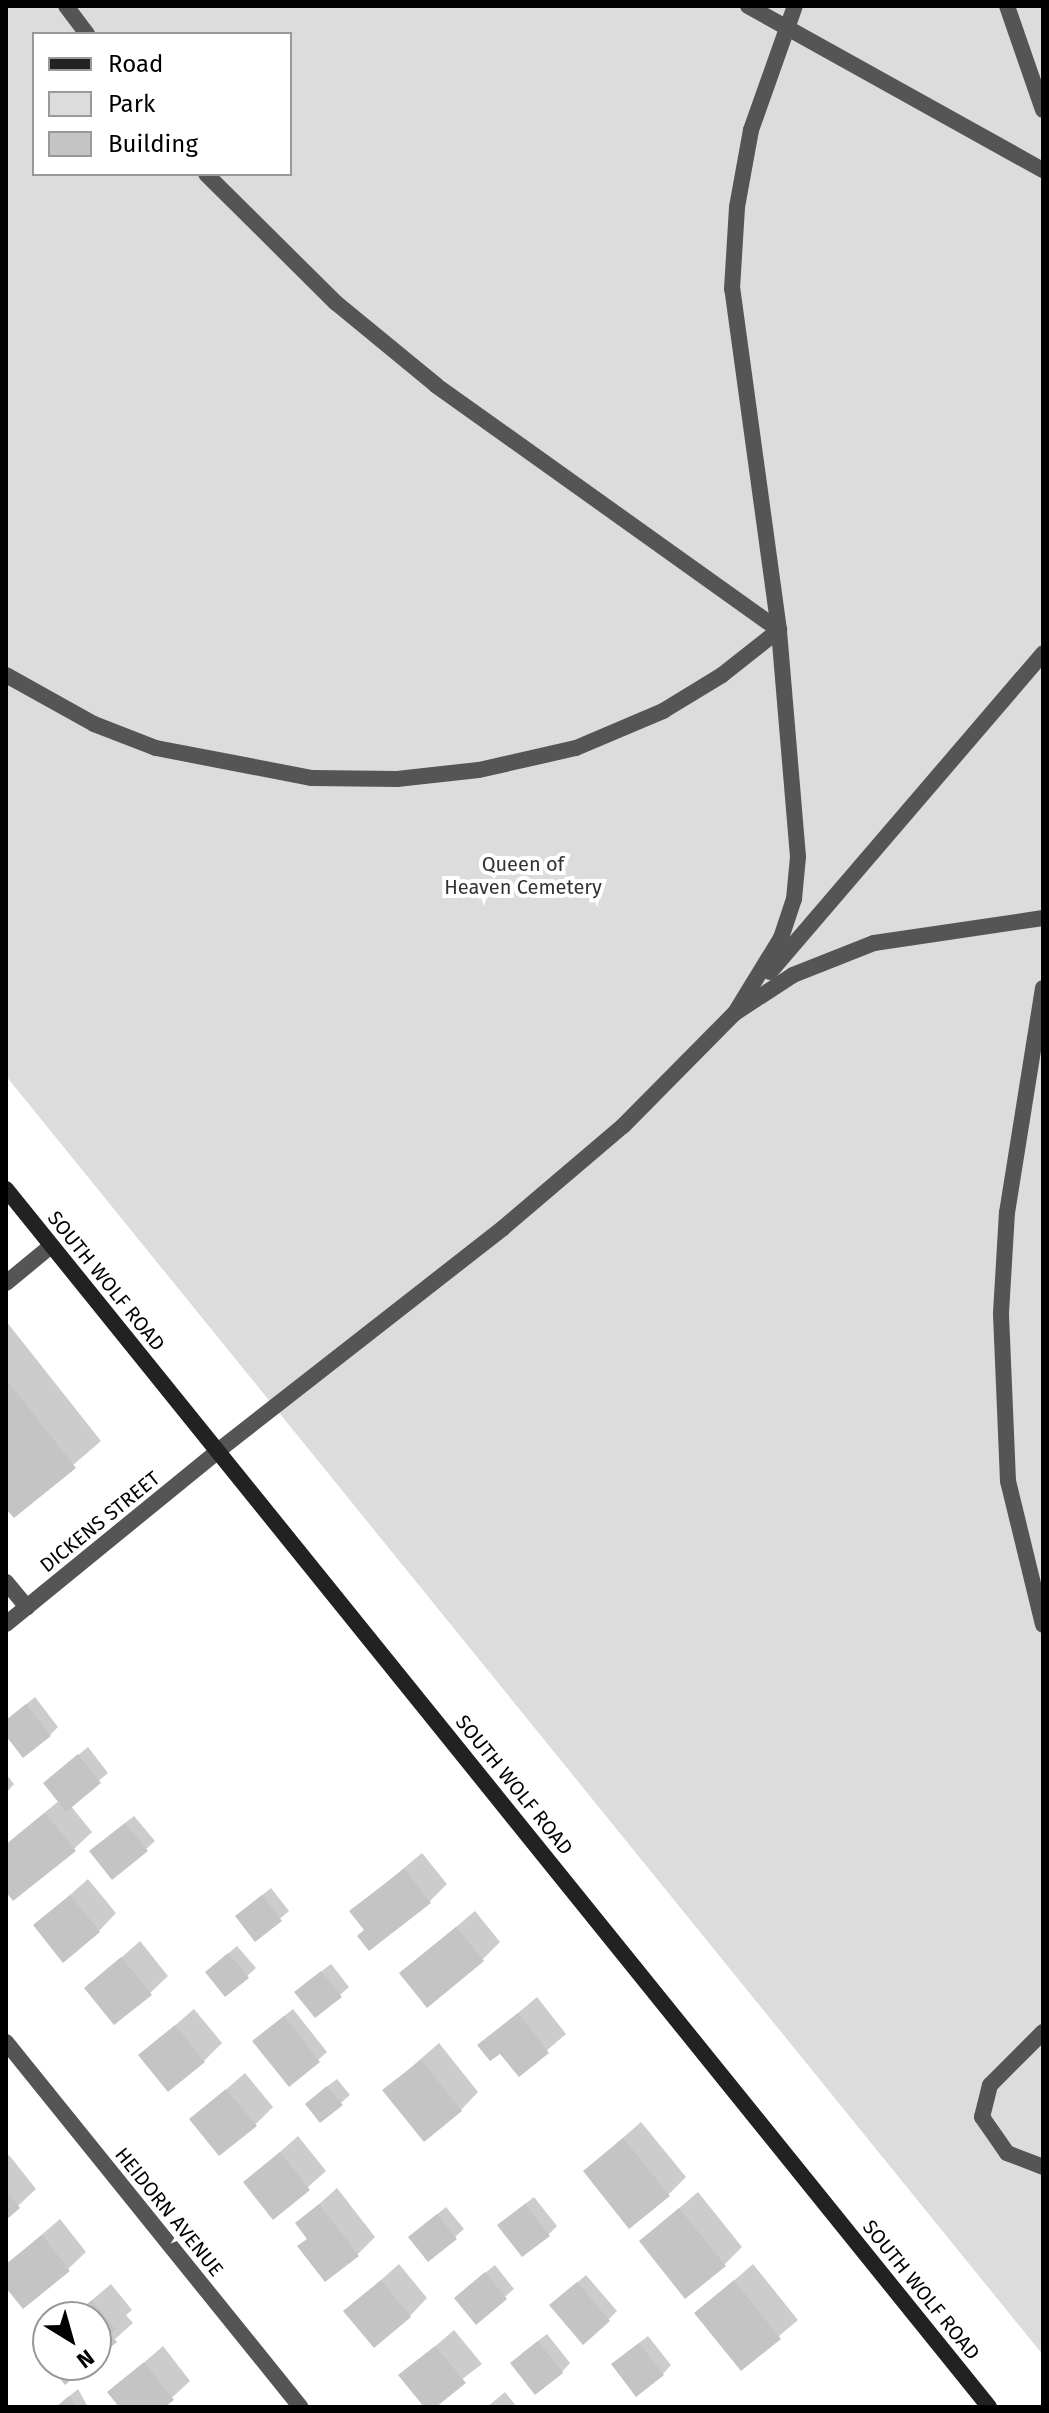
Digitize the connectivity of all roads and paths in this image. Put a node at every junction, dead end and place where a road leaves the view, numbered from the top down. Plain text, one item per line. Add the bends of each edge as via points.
1 (66, 6) edge
2 (748, 6) edge
3 (795, 6) edge
4 (1007, 6) edge
5 (784, 26) junction
6 (86, 32) edge
7 (1043, 62) edge
8 (1025, 69) junction
9 (1043, 110) edge
10 (1043, 170) edge
11 (208, 176) edge
12 (779, 630) junction
13 (1043, 653) edge
14 (6, 675) edge
15 (1043, 918) edge
16 (1043, 988) edge
17 (735, 1013) junction
18 (6, 1189) edge
19 (51, 1246) junction
20 (6, 1283) edge
21 (219, 1450) junction
22 (6, 1582) edge
23 (27, 1607) junction
24 (6, 1624) edge
25 (1043, 1625) edge
26 (1043, 2032) edge
27 (6, 2042) edge
28 (1043, 2167) edge
29 (301, 2407) edge
30 (989, 2407) edge

1 - 6 street
2 - 5 street
3 - 5 street
4 - 8 street
5 - 10 street
5 - 12 street via 751,130 737,207 732,289
7 - 8 street
8 - 9 street
11 - 12 street via 336,303 436,385
12 - 14 street via 722,675 663,711 576,748 479,770 397,779 312,778 156,748 94,724
12 - 17 street via 796,796 794,899 781,938
13 - 17 street
15 - 17 street via 874,943 793,975
16 - 25 street via 1007,1212 1001,1314 1008,1481
17 - 21 street, DICKENS STREET via 623,1126 503,1228
18 - 19 main road, SOUTH WOLF ROAD
19 - 20 street
19 - 21 main road, SOUTH WOLF ROAD
21 - 23 street, DICKENS STREET
21 - 30 main road, SOUTH WOLF ROAD
22 - 23 street
23 - 24 street, DICKENS STREET
26 - 28 street via 990,2085 982,2117 1007,2153
27 - 29 street, HEIDORN AVENUE

